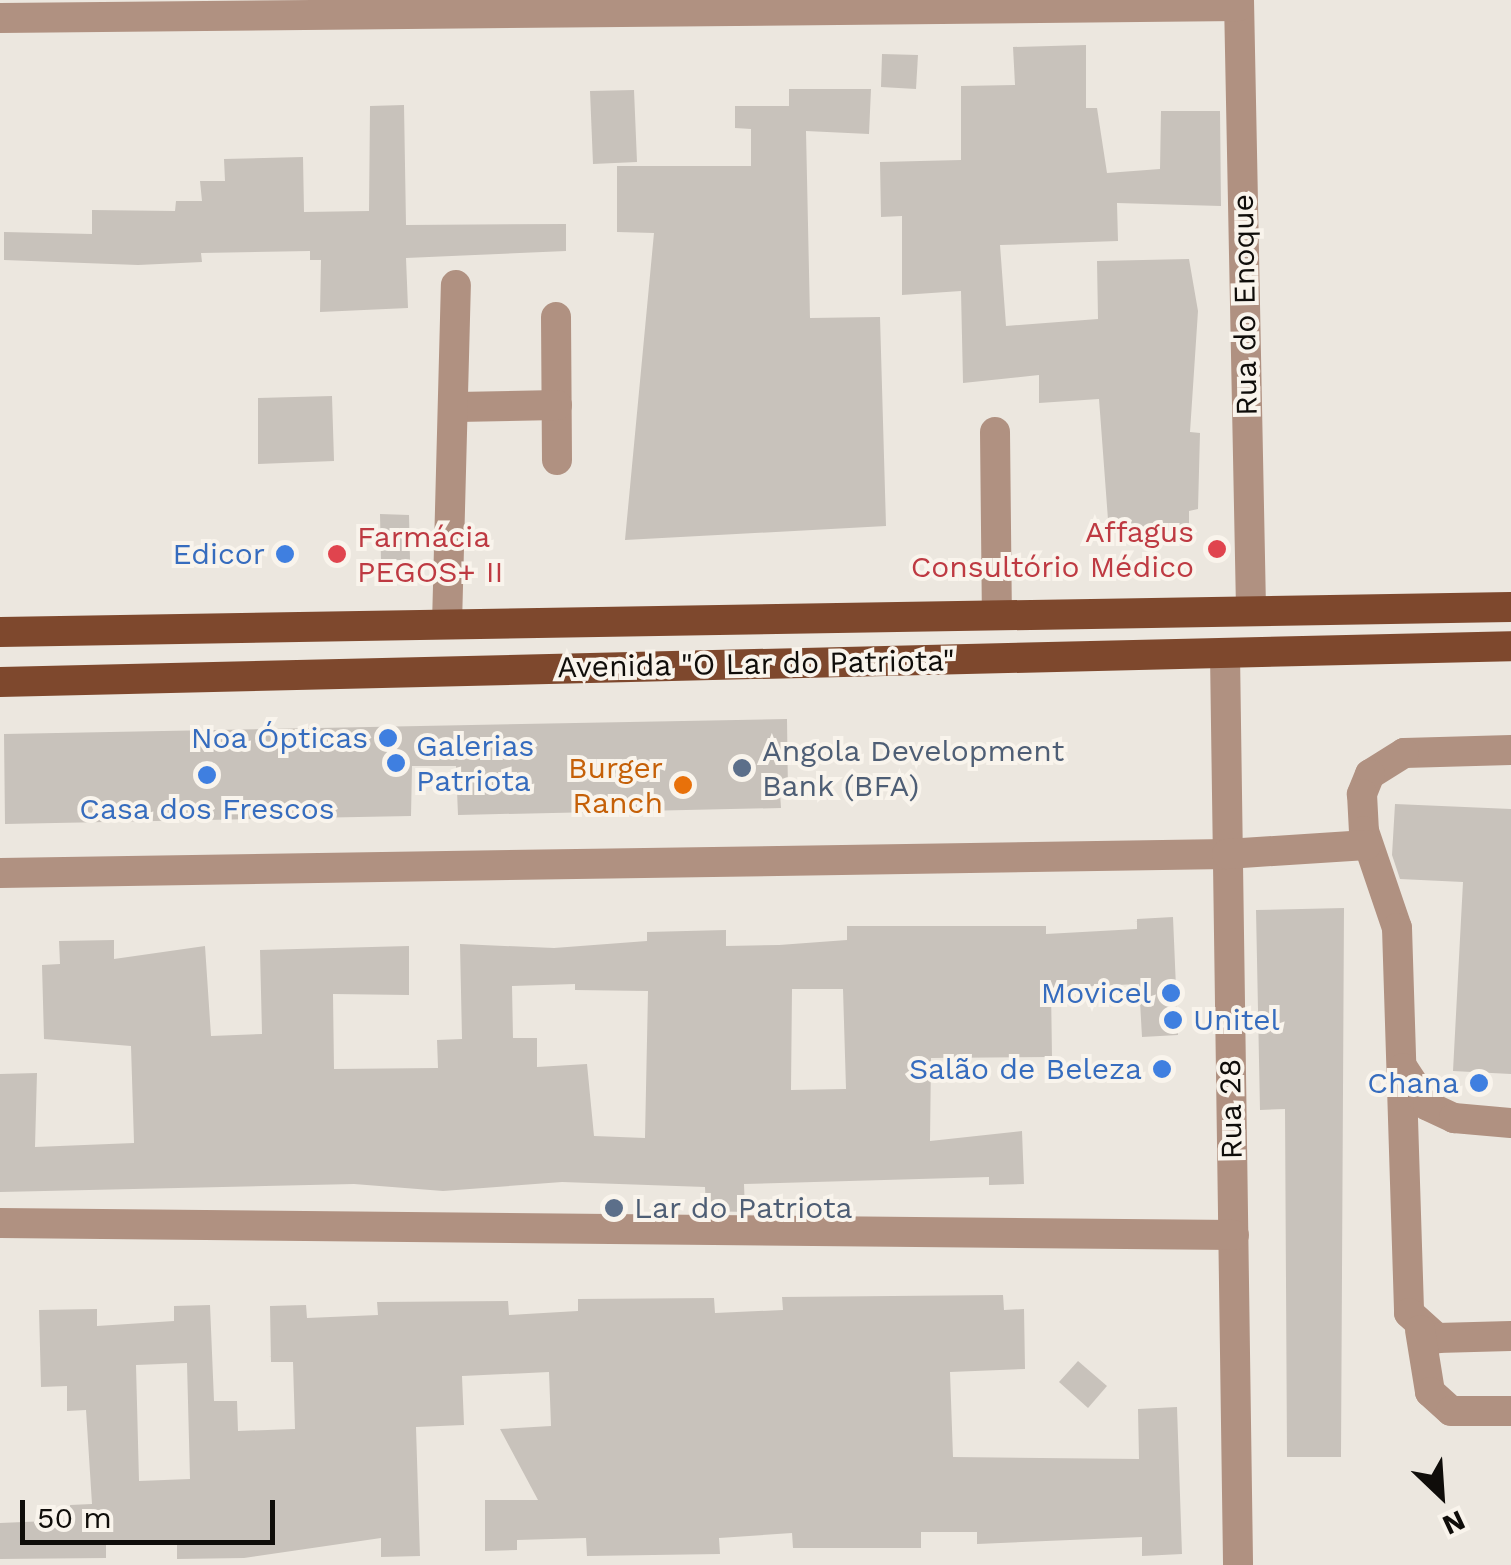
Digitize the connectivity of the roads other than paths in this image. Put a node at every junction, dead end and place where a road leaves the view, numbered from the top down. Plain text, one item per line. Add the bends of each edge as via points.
1 (1239, 3) edge
2 (0, 18) edge
3 (456, 286) dead end
4 (556, 317) dead end
5 (557, 405) junction
6 (457, 407) junction
7 (996, 432) dead end
8 (557, 460) dead end
9 (1511, 607) edge
10 (1252, 610) junction
11 (997, 614) junction
12 (447, 624) junction
13 (0, 632) edge
14 (1511, 646) edge
15 (1224, 654) junction
16 (0, 682) edge
17 (1511, 750) edge
18 (1368, 845) junction
19 (1227, 854) junction
20 (0, 873) edge
21 (1402, 1065) junction
22 (1511, 1123) edge
23 (0, 1222) edge
24 (1234, 1235) junction
25 (1420, 1330) junction
26 (1511, 1336) edge
27 (1511, 1412) edge
28 (1238, 1565) edge

1 - 2 street
1 - 10 street, Rua do Enoque
3 - 6 street
4 - 5 street
5 - 6 street
5 - 8 street
6 - 12 street
7 - 11 street
9 - 10 main road, Avenida "O Lar do Patriota"
10 - 11 main road, Avenida "O Lar do Patriota"
11 - 12 main road, Avenida "O Lar do Patriota"
12 - 13 main road, Avenida "O Lar do Patriota"
14 - 15 main road, Avenida "O Lar do Patriota"
15 - 16 main road, Avenida "O Lar do Patriota"
15 - 19 street, Rua 28
17 - 18 street via 1426,750 1386,761 1362,794
18 - 19 street
18 - 21 street via 1397,928
19 - 20 street
19 - 24 street, Rua 28
21 - 22 street via 1428,1106 1454,1118
21 - 25 street via 1404,1291
23 - 24 street
24 - 28 street, Rua 28
25 - 26 street via 1438,1338
25 - 27 street via 1430,1392 1451,1411

